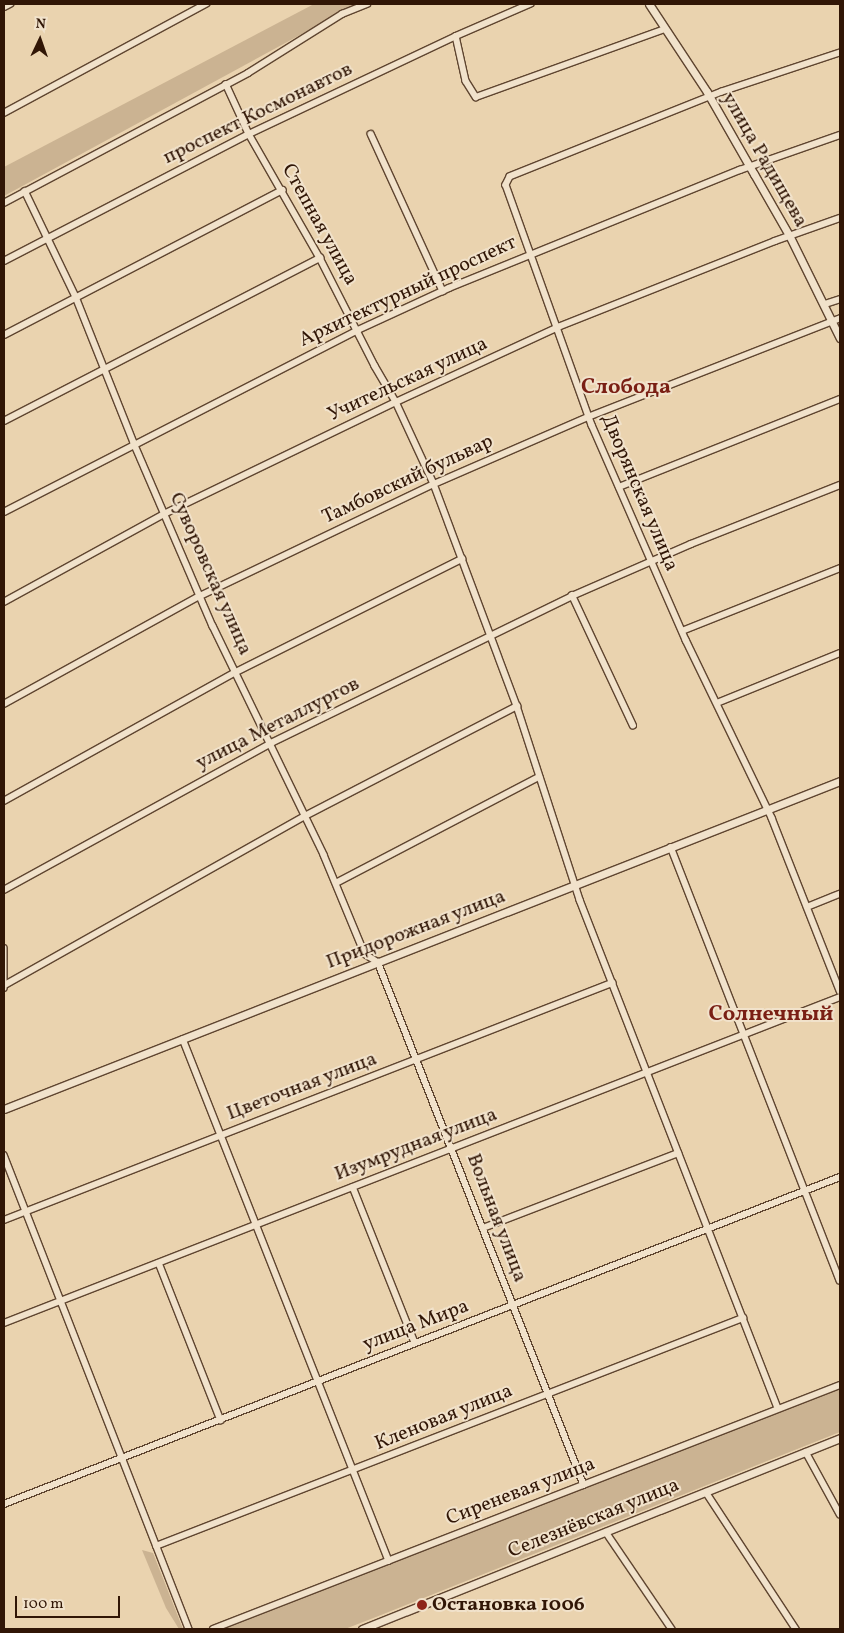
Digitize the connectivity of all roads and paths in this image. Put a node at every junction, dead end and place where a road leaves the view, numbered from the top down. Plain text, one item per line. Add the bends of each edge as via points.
1 (10, 4) edge
2 (206, 4) edge
3 (367, 4) edge
4 (530, 4) edge
5 (649, 4) edge
6 (4, 7) edge
7 (665, 30) junction
8 (456, 36) junction
9 (840, 52) edge
10 (226, 84) junction
11 (710, 97) junction
12 (4, 113) edge
13 (249, 134) junction
14 (371, 134) dead end
15 (840, 135) edge
16 (750, 166) junction
17 (282, 190) junction
18 (25, 191) junction
19 (4, 202) edge
20 (840, 218) edge
21 (789, 235) junction
22 (48, 238) junction
23 (531, 253) junction
24 (320, 258) junction
25 (4, 262) edge
26 (443, 291) junction
27 (76, 297) junction
28 (840, 299) edge
29 (825, 304) junction
30 (836, 319) edge
31 (558, 328) junction
32 (358, 330) junction
33 (4, 334) edge
34 (840, 338) edge
35 (104, 369) junction
36 (840, 399) edge
37 (396, 402) junction
38 (588, 417) junction
39 (4, 421) edge
40 (134, 443) junction
41 (434, 484) junction
42 (840, 485) edge
43 (618, 487) junction
44 (4, 512) edge
45 (164, 514) junction
46 (462, 560) junction
47 (651, 562) junction
48 (840, 568) edge
49 (200, 596) junction
50 (572, 596) junction
51 (4, 602) edge
52 (682, 631) junction
53 (492, 634) junction
54 (840, 653) edge
55 (236, 672) junction
56 (717, 703) junction
57 (4, 704) edge
58 (517, 706) junction
59 (633, 726) dead end
60 (271, 743) junction
61 (539, 777) junction
62 (840, 781) edge
63 (4, 800) edge
64 (768, 810) junction
65 (305, 816) junction
66 (671, 848) junction
67 (336, 884) junction
68 (575, 885) junction
69 (4, 890) edge
70 (840, 894) edge
71 (807, 907) junction
72 (4, 948) edge
73 (378, 962) junction
74 (612, 984) junction
75 (4, 987) edge
76 (840, 991) edge
77 (840, 997) edge
78 (745, 1034) junction
79 (183, 1039) junction
80 (417, 1059) junction
81 (647, 1072) junction
82 (4, 1109) edge
83 (222, 1135) junction
84 (451, 1148) junction
85 (678, 1153) junction
86 (4, 1155) edge
87 (840, 1177) edge
88 (353, 1187) junction
89 (805, 1191) junction
90 (26, 1211) junction
91 (4, 1220) edge
92 (256, 1225) junction
93 (483, 1228) junction
94 (707, 1228) junction
95 (159, 1263) junction
96 (840, 1280) edge
97 (61, 1301) junction
98 (513, 1305) junction
99 (743, 1318) junction
100 (4, 1323) edge
101 (415, 1343) junction
102 (318, 1382) junction
103 (840, 1385) edge
104 (548, 1394) junction
105 (778, 1408) junction
106 (221, 1420) junction
107 (840, 1438) edge
108 (806, 1452) junction
109 (121, 1458) junction
110 (353, 1470) junction
111 (584, 1485) junction
112 (706, 1492) junction
113 (4, 1504) edge
114 (840, 1514) edge
115 (606, 1532) junction
116 (156, 1546) junction
117 (389, 1560) junction
118 (189, 1629) edge
119 (213, 1629) edge
120 (361, 1629) edge
121 (672, 1629) edge
122 (796, 1629) edge

1 - 6 street
2 - 12 street
3 - 10 street via 342,14
4 - 8 street, проспект Космонавтов
5 - 7 street, улица Радищева
7 - 8 street via 476,97 466,81
7 - 11 street, улица Радищева
8 - 13 street, проспект Космонавтов
9 - 11 street
10 - 13 street, Степная улица
10 - 18 street
11 - 16 street, улица Радищева
11 - 23 street, Дворянская улица via 506,180 507,191
13 - 17 street, Степная улица
13 - 22 street, проспект Космонавтов
14 - 26 street
15 - 16 street, Архитектурный проспект
16 - 21 street, улица Радищева
16 - 23 street, Архитектурный проспект
17 - 24 street, Степная улица
17 - 27 street
18 - 19 street
18 - 22 street, Суворовская улица
20 - 21 street, Учительская улица
21 - 29 street, улица Радищева
21 - 31 street, Учительская улица
22 - 25 street, проспект Космонавтов
22 - 27 street, Суворовская улица
23 - 26 street, Архитектурный проспект
23 - 31 street, Дворянская улица
24 - 32 street, Степная улица
24 - 35 street
26 - 32 street, Архитектурный проспект
27 - 33 street
27 - 35 street, Суворовская улица
28 - 29 street
29 - 30 street, улица Радищева
30 - 34 street, улица Радищева
30 - 38 street, Тамбовский бульвар
31 - 37 street, Учительская улица
31 - 38 street, Дворянская улица
32 - 37 street, Степная улица
32 - 40 street, Архитектурный проспект
35 - 39 street
35 - 40 street, Суворовская улица
36 - 43 street
37 - 41 street, Степная улица
37 - 45 street, Учительская улица
38 - 41 street, Тамбовский бульвар
38 - 43 street, Дворянская улица
40 - 44 street, Архитектурный проспект
40 - 45 street, Суворовская улица
41 - 46 street, Степная улица
41 - 49 street, Тамбовский бульвар
42 - 47 street
43 - 47 street, Дворянская улица
45 - 49 street, Суворовская улица
45 - 51 street, Учительская улица
46 - 53 street, Степная улица
46 - 55 street
47 - 50 street, улица Металлургов
47 - 52 street, Дворянская улица
48 - 52 street
49 - 55 street, Суворовская улица
49 - 57 street, Тамбовский бульвар
50 - 53 street, улица Металлургов
50 - 59 street
52 - 56 street, Дворянская улица
53 - 58 street, Степная улица
53 - 60 street, улица Металлургов
54 - 56 street
55 - 60 street, Суворовская улица
55 - 63 street
56 - 64 street, Дворянская улица
58 - 61 street, Степная улица
58 - 65 street
60 - 65 street, Суворовская улица
60 - 69 street, улица Металлургов
61 - 67 street
61 - 68 street, Степная улица
62 - 64 street, Придорожная улица
64 - 66 street, Придорожная улица
64 - 71 street, Дворянская улица
65 - 67 street, Суворовская улица
65 - 75 street
66 - 68 street, Придорожная улица
66 - 78 street
67 - 73 street, Суворовская улица via 365,954
68 - 73 street, Придорожная улица
68 - 74 street
70 - 71 street
71 - 76 street, Дворянская улица
72 - 75 street
73 - 79 street, Придорожная улица
73 - 80 street, Вольная улица
74 - 80 street, Цветочная улица
74 - 81 street
77 - 78 street, Изумрудная улица
78 - 81 street, Изумрудная улица
78 - 89 street
79 - 82 street, Придорожная улица
79 - 83 street
80 - 83 street, Цветочная улица
80 - 84 street, Вольная улица
81 - 84 street, Изумрудная улица
81 - 85 street
83 - 90 street, Цветочная улица
83 - 92 street
84 - 88 street, Изумрудная улица
84 - 93 street, Вольная улица
85 - 93 street
85 - 94 street
86 - 90 street
87 - 89 street, улица Мира
88 - 92 street, Изумрудная улица
88 - 101 street
89 - 94 street, улица Мира
89 - 96 street
90 - 91 street, Цветочная улица
90 - 97 street
92 - 95 street, Изумрудная улица
92 - 102 street
93 - 98 street, Вольная улица
94 - 98 street, улица Мира
94 - 99 street
95 - 97 street, Изумрудная улица
95 - 106 street
97 - 100 street, Изумрудная улица
97 - 109 street
98 - 101 street, улица Мира
98 - 104 street, Вольная улица
99 - 104 street, Кленовая улица
99 - 105 street
101 - 102 street, улица Мира
102 - 106 street, улица Мира
102 - 110 street
103 - 105 street, Сиреневая улица
104 - 110 street, Кленовая улица
104 - 111 street, Вольная улица
105 - 111 street, Сиреневая улица
106 - 109 street, улица Мира
107 - 108 street, Селезнёвская улица
108 - 112 street, Селезнёвская улица
108 - 114 street
109 - 113 street, улица Мира
109 - 116 street
110 - 116 street, Кленовая улица
110 - 117 street
111 - 117 street, Сиреневая улица
112 - 115 street, Селезнёвская улица
112 - 122 street
115 - 120 street, Селезнёвская улица
115 - 121 street
116 - 118 street
117 - 119 street, Сиреневая улица

